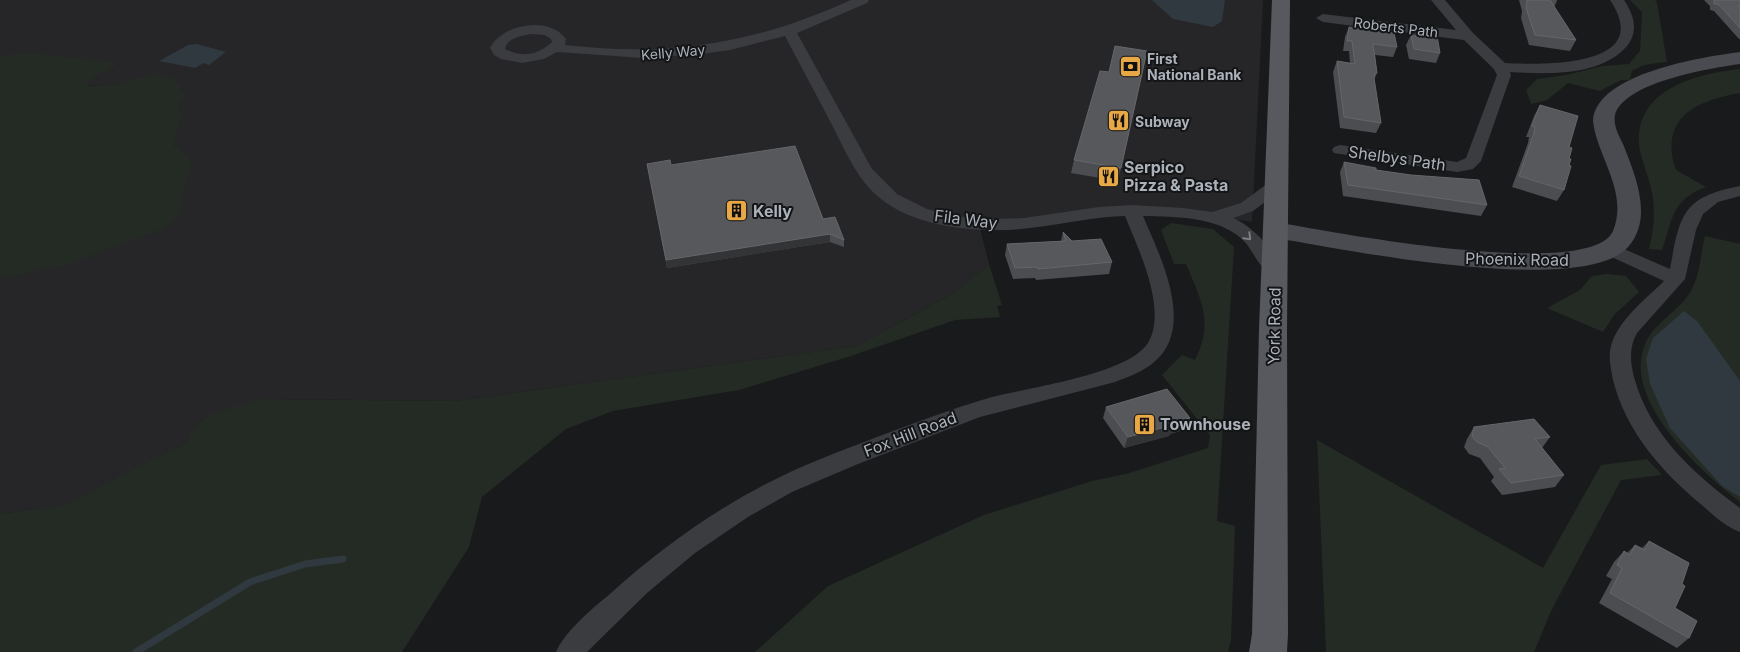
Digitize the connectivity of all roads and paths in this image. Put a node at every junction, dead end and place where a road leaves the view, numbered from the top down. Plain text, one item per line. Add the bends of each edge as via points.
1 (862, 0) edge
2 (1281, 0) edge
3 (1438, 0) edge
4 (1617, 0) edge
5 (1323, 18) dead end
6 (789, 31) junction
7 (1468, 36) junction
8 (555, 48) dead end
9 (1740, 58) edge
10 (1502, 67) junction
11 (1340, 150) dead end
12 (1277, 185) junction
13 (1740, 191) edge
14 (1132, 210) junction
15 (1210, 218) junction
16 (1276, 230) junction
17 (1611, 250) junction
18 (1275, 270) junction
19 (1676, 279) junction
20 (1740, 522) edge
21 (570, 652) edge
22 (1268, 652) edge

1 - 6 street, Kelly Way
2 - 12 main road, York Road
3 - 7 street, Roberts Path
4 - 10 street via 1625,11 1627,35 1622,44 1606,57 1560,67
5 - 7 street, Roberts Path
6 - 8 street, Kelly Way via 736,44 675,52 614,55
6 - 14 street, Fila Way via 865,171 881,189 904,206 954,221 991,224
7 - 10 street, Roberts Path
9 - 17 street via 1685,68 1643,82 1620,94 1610,104 1605,114 1605,129 1627,187 1629,209 1627,229
10 - 11 street, Shelbys Path via 1504,75 1500,88 1472,160 1467,165 1428,164
12 - 15 street, Fila Way via 1251,207
12 - 16 main road, York Road
13 - 19 street via 1724,193 1697,208 1688,222
14 - 15 street, Fila Way
14 - 21 street, Fox Hill Road via 1162,293 1166,318 1158,346 1149,357 1111,376 979,408 820,469 768,494 707,530 634,586
15 -> 18 street, Fila Way via 1247,234
16 - 17 street, Phoenix Road via 1394,250 1502,262 1578,259
16 - 18 main road, York Road
17 - 19 street
18 - 22 main road, York Road
19 - 20 street via 1630,328 1621,345 1624,387 1656,446 1685,477

